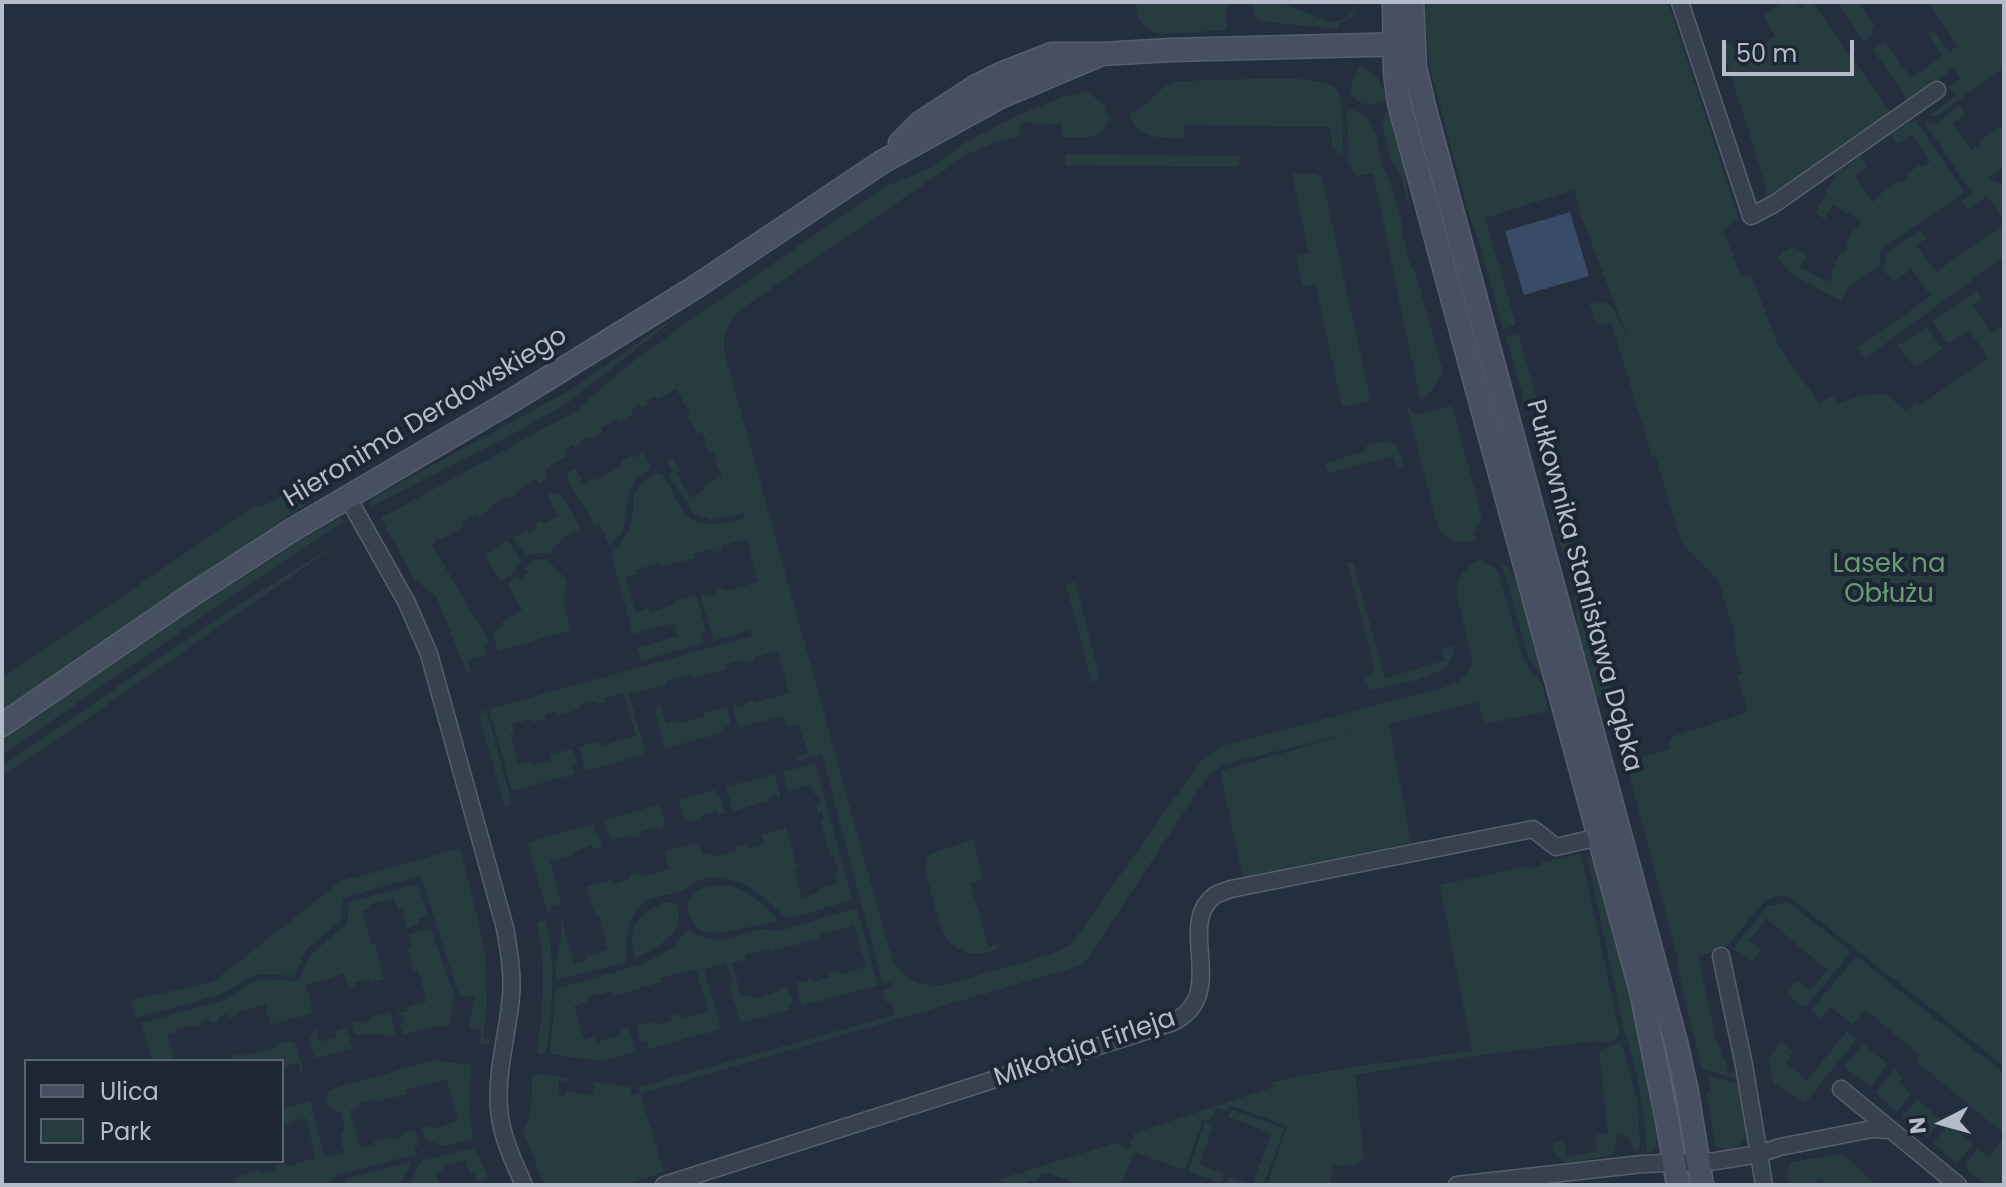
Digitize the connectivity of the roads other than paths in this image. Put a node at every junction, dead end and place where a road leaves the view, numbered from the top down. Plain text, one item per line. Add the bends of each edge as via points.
1 (1394, 2) edge
2 (1412, 2) edge
3 (1680, 2) edge
4 (1403, 45) junction
5 (1937, 90) dead end
6 (348, 498) junction
7 (2, 725) edge
8 (1599, 837) junction
9 (1721, 956) dead end
10 (1841, 1089) dead end
11 (1891, 1130) junction
12 (1759, 1154) junction
13 (1699, 1161) junction
14 (1674, 1162) junction
15 (524, 1185) edge
16 (664, 1185) edge
17 (1457, 1185) edge
18 (1678, 1185) edge
19 (1702, 1185) edge
20 (1764, 1185) edge
21 (1958, 1185) edge

1 - 4 street, Pułkownika Stanisława Dąbka
2 - 4 street, Pułkownika Stanisława Dąbka
3 - 5 street via 1751,216
4 - 6 street, Hieronima Derdowskiego via 1052,54 1001,74 920,123 882,162 694,288
4 - 8 street, Pułkownika Stanisława Dąbka via 1395,73 1399,103
4 - 13 street, Pułkownika Stanisława Dąbka via 1415,67 1676,1042
6 - 7 street, Hieronima Derdowskiego via 190,596
6 - 15 street via 429,654 505,928 511,996 498,1104 503,1133
8 - 14 street, Pułkownika Stanisława Dąbka via 1641,991
8 - 16 street, Mikołaja Firleja via 1556,847 1533,829 1221,892 1201,916 1199,993 1184,1017
9 - 12 street
10 - 11 street
11 - 12 street via 1872,1129
11 - 21 street
12 - 13 street
12 - 20 street
13 - 14 street
13 - 19 street, Pułkownika Stanisława Dąbka
14 - 17 street
14 - 18 street, Pułkownika Stanisława Dąbka

